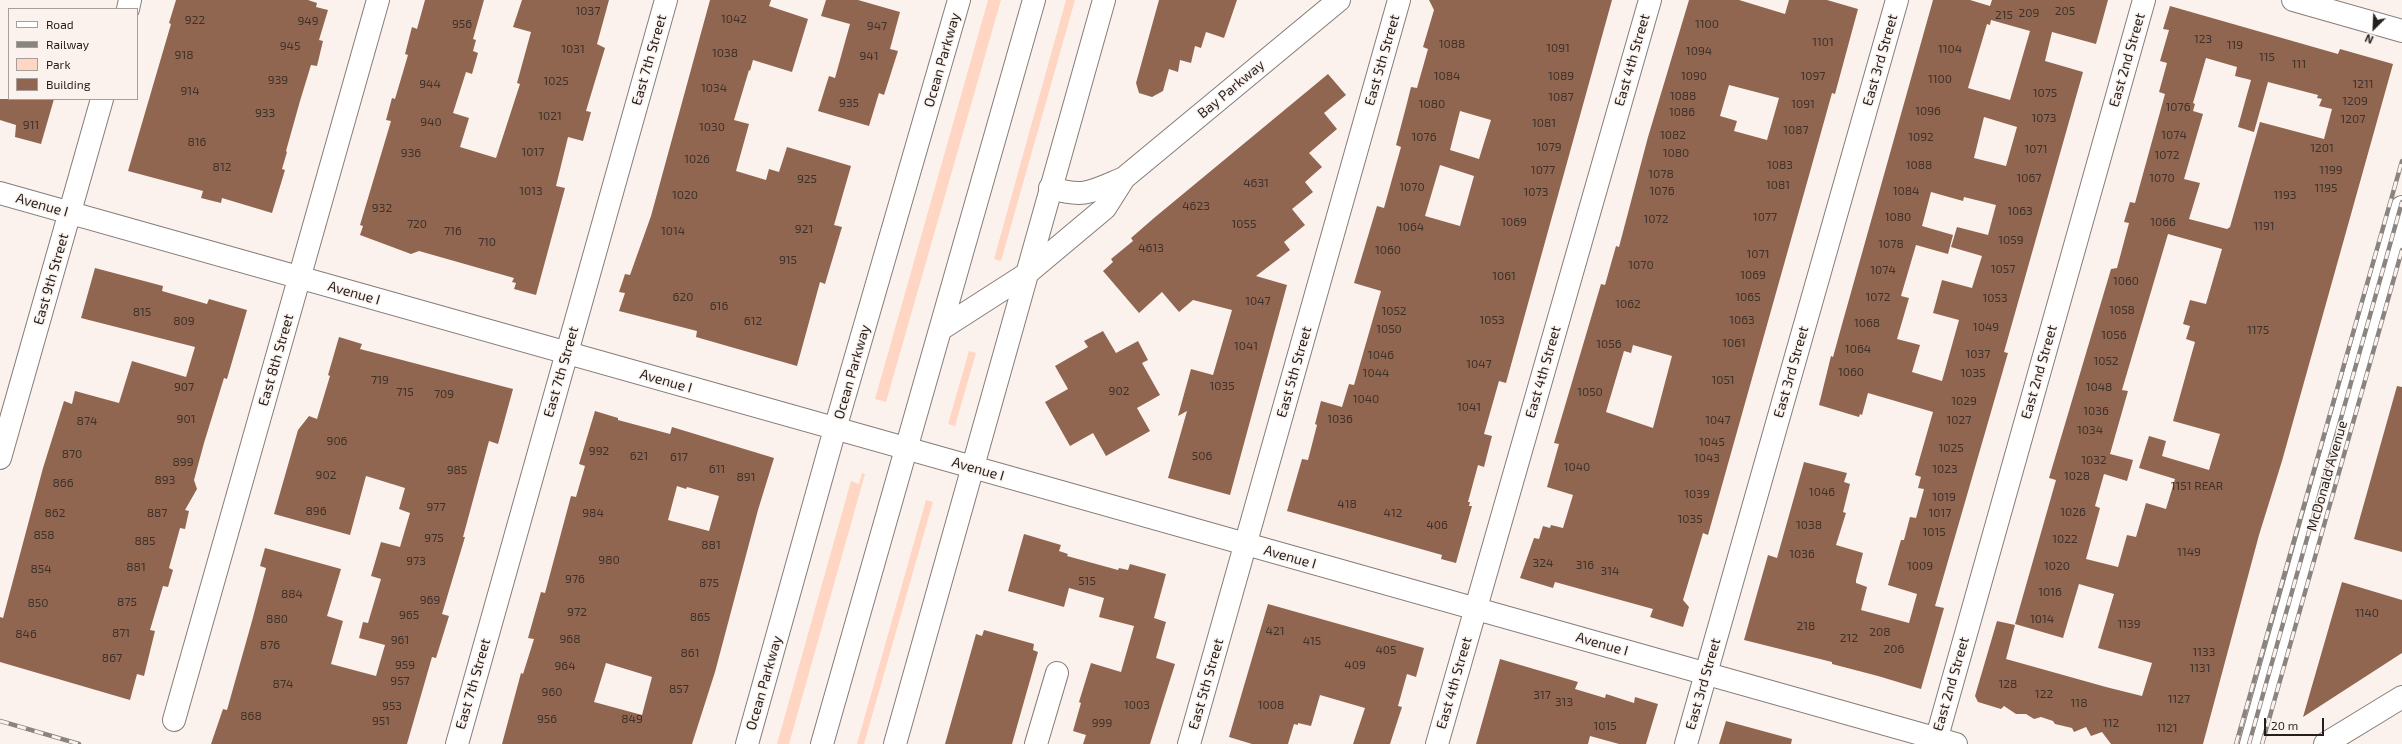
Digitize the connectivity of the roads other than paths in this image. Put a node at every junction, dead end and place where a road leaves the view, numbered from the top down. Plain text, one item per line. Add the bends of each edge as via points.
1 (378, 0) edge
2 (666, 0) edge
3 (959, 0) edge
4 (1034, 0) edge
5 (1104, 0) edge
6 (1339, 0) edge
7 (1400, 0) edge
8 (1650, 0) edge
9 (1897, 0) edge
10 (2144, 0) edge
11 (2293, 0) edge
12 (2402, 31) edge
13 (102, 100) edge
14 (1124, 178) junction
15 (1050, 188) junction
16 (0, 193) edge
17 (2402, 207) edge
18 (70, 213) junction
19 (1025, 275) junction
20 (299, 278) junction
21 (941, 329) junction
22 (567, 353) junction
23 (835, 429) junction
24 (906, 448) junction
25 (0, 458) edge
26 (971, 467) junction
27 (1245, 544) junction
28 (1475, 609) junction
29 (1057, 673) dead end
30 (1706, 674) junction
31 (2402, 696) edge
32 (174, 720) dead end
33 (1942, 742) edge
34 (457, 744) edge
35 (747, 744) edge
36 (822, 744) edge
37 (895, 744) edge
38 (1036, 744) edge
39 (1190, 744) edge
40 (1437, 744) edge
41 (1686, 744) edge
42 (2251, 744) edge
43 (2325, 744) edge

1 - 20 street, East 8th Street
2 - 22 street, East 7th Street
3 - 23 street, Ocean Parkway
4 - 21 street
5 - 15 street
6 - 14 street, Bay Parkway
7 - 27 street, East 5th Street
8 - 28 street, East 4th Street
9 - 30 street, East 3rd Street
10 - 33 street, East 2nd Street
11 - 12 street
13 - 18 street, East 9th Street
14 - 15 street, Bay Parkway via 1087,194 1071,194
14 - 19 street, Bay Parkway via 1105,208
15 - 19 street
16 - 18 street, Avenue I
17 - 42 street, McDonald Avenue
18 - 20 street, Avenue I
18 - 25 street, East 9th Street
19 - 21 street, Bay Parkway
19 - 26 street
20 - 22 street, Avenue I
20 - 32 street, East 8th Street
21 - 24 street
22 - 23 street, Avenue I
22 - 34 street, East 7th Street
23 - 24 street, Avenue I
23 - 35 street, Ocean Parkway
24 - 26 street, Avenue I
24 - 36 street
26 - 27 street, Avenue I
26 - 37 street
27 - 28 street, Avenue I
27 - 39 street, East 5th Street
28 - 30 street, Avenue I
28 - 40 street, East 4th Street
29 - 38 street
30 - 33 street, Avenue I
30 - 41 street, East 3rd Street
31 - 43 street

